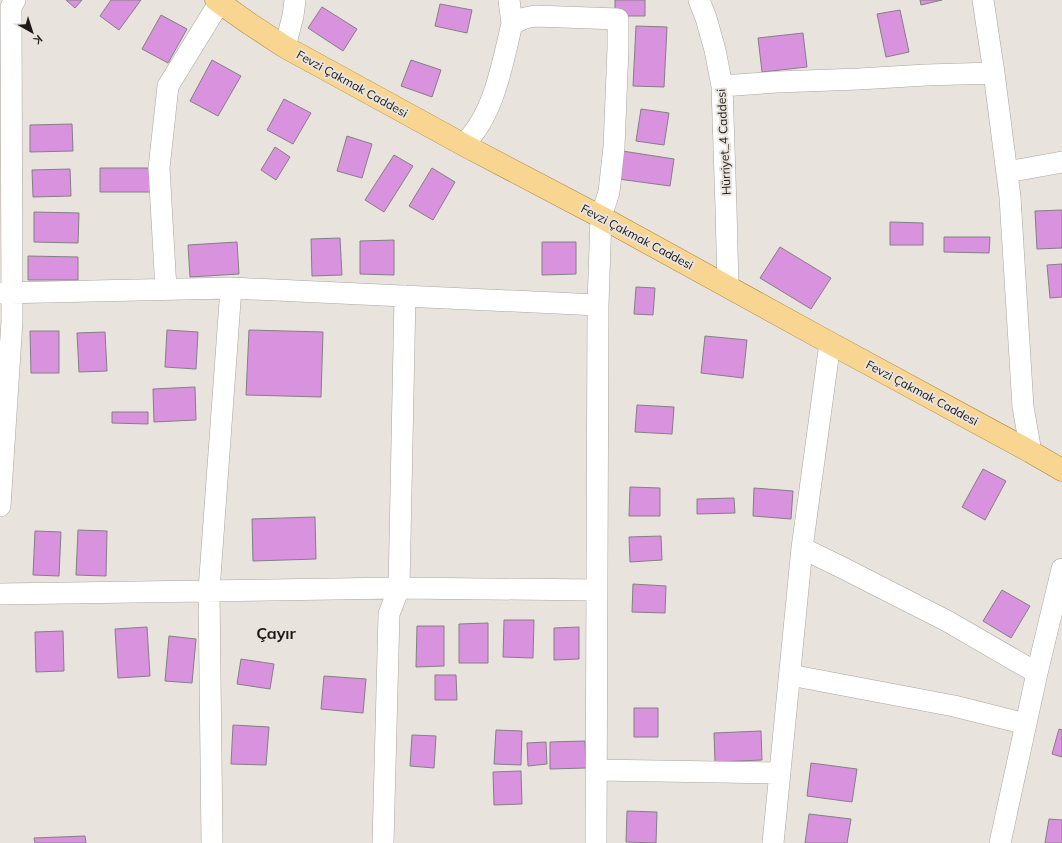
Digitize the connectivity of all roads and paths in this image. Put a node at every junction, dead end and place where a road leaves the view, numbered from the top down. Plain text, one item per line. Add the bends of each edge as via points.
1 (15, 0) edge
2 (295, 0) edge
3 (509, 0) edge
4 (699, 0) edge
5 (983, 0) edge
6 (217, 1) edge
7 (512, 24) junction
8 (285, 47) junction
9 (994, 73) junction
10 (722, 86) junction
11 (464, 145) junction
12 (1062, 162) edge
13 (1007, 172) junction
14 (601, 217) junction
15 (728, 286) junction
16 (231, 288) junction
17 (166, 289) junction
18 (6, 292) edge
19 (405, 296) junction
20 (598, 305) junction
21 (830, 343) junction
22 (1031, 452) junction
23 (1062, 470) edge
24 (0, 506) edge
25 (802, 548) junction
26 (1062, 569) edge
27 (399, 588) junction
28 (209, 590) junction
29 (596, 590) junction
30 (0, 594) edge
31 (1037, 673) junction
32 (790, 675) junction
33 (1026, 724) junction
34 (596, 770) junction
35 (780, 773) junction
36 (212, 843) edge
37 (384, 843) edge
38 (596, 843) edge
39 (773, 843) edge
40 (1000, 843) edge

1 - 18 street via 11,7
2 - 8 street via 294,16
3 - 7 street
4 - 10 street, Hürriyet_4 Caddesi via 715,50
5 - 9 street
6 - 8 main road, Fevzi Çakmak Caddesi
6 - 17 street via 168,86 159,168
7 - 11 street via 498,82 490,103 480,124
7 - 14 street via 535,16 618,19 614,147 609,192
8 - 11 main road, Fevzi Çakmak Caddesi
9 - 10 street
9 - 13 street
10 - 15 street, Hürriyet_4 Caddesi
11 - 14 main road, Fevzi Çakmak Caddesi
12 - 13 street
13 - 22 street via 1023,407
14 - 15 main road, Fevzi Çakmak Caddesi
14 - 20 street
15 - 21 main road, Fevzi Çakmak Caddesi
16 - 17 street
16 - 19 street
16 - 28 street
17 - 18 street
18 - 24 street via 12,321
19 - 20 street
19 - 27 street
20 - 29 street
21 - 22 main road, Fevzi Çakmak Caddesi
21 - 25 street
22 - 23 main road, Fevzi Çakmak Caddesi
25 - 31 street via 946,621
25 - 32 street
26 - 31 street
27 - 28 street
27 - 29 street
27 - 37 street via 389,614
28 - 30 street
28 - 36 street
29 - 34 street
31 - 33 street
32 - 33 street via 954,706
32 - 35 street
33 - 40 street
34 - 35 street
34 - 38 street
35 - 39 street

